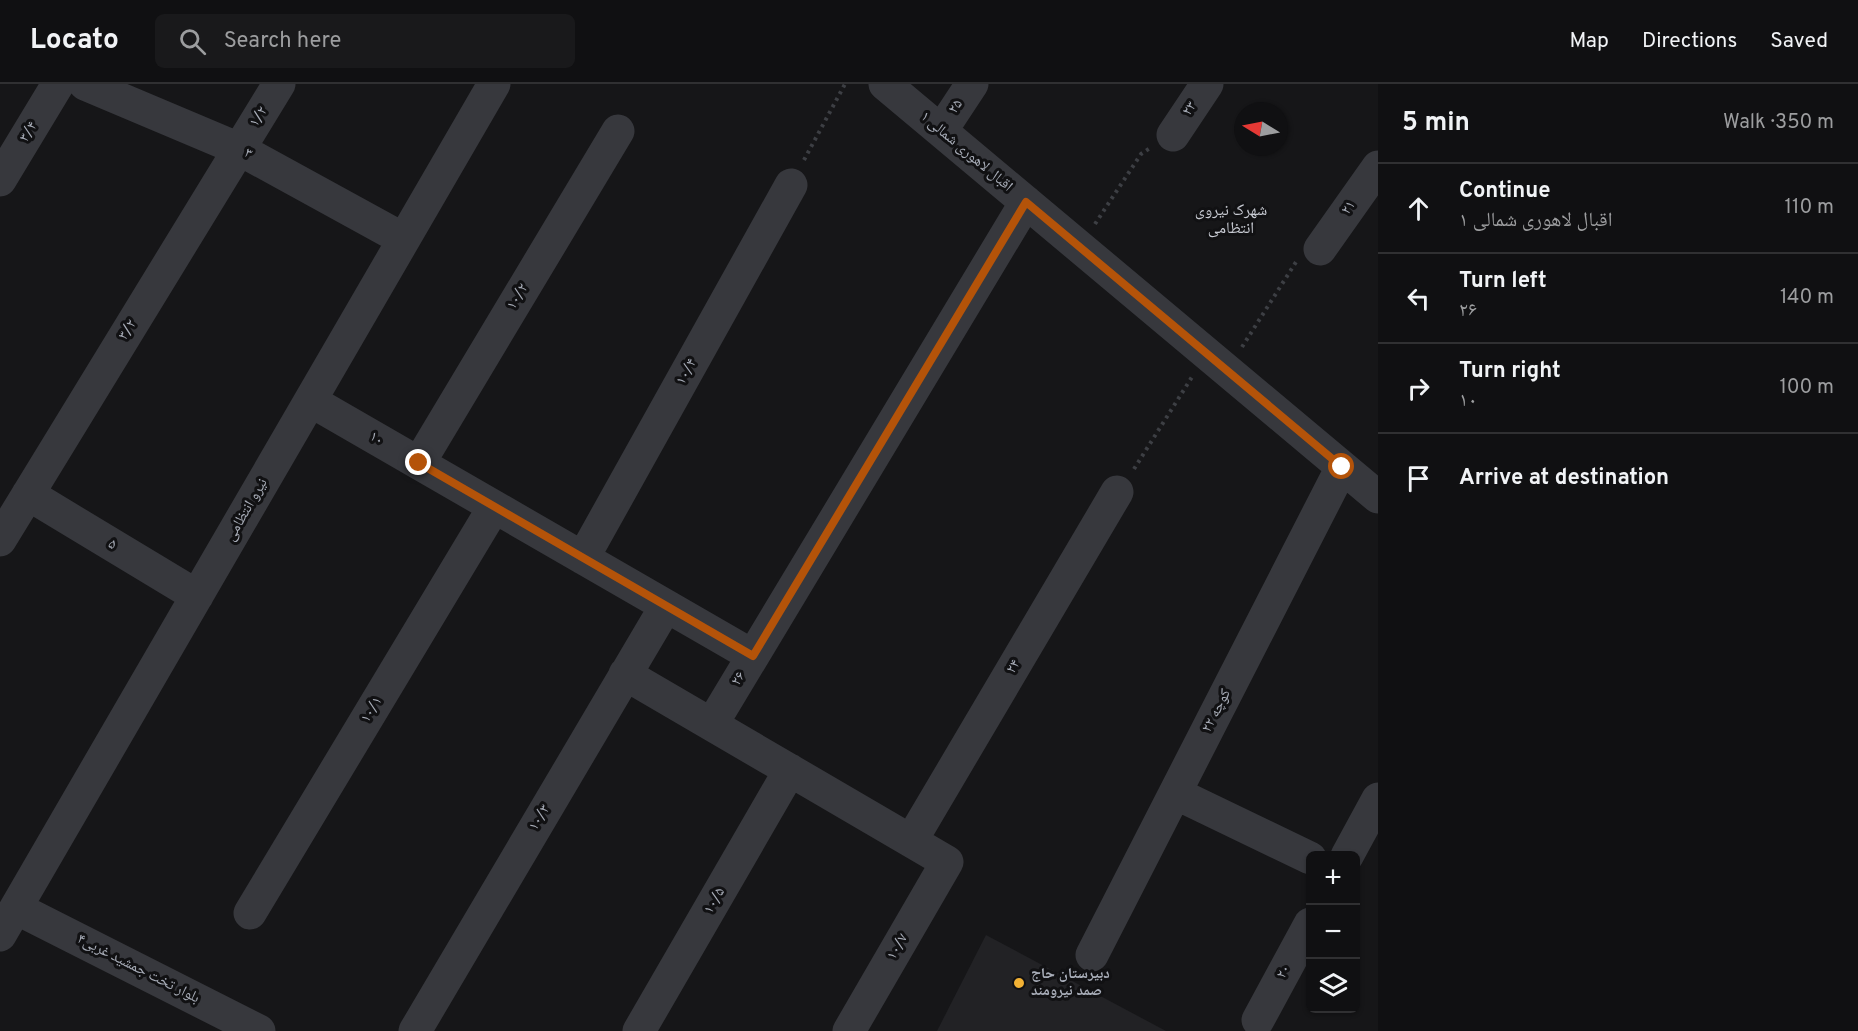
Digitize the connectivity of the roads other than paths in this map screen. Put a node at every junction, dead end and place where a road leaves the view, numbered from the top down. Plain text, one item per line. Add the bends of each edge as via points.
1 (58, 84) edge
2 (86, 84) edge
3 (279, 84) edge
4 (495, 84) edge
5 (885, 84) edge
6 (972, 84) edge
7 (1207, 84) edge
8 (941, 130) junction
9 (618, 131) dead end
10 (1173, 135) road end
11 (239, 149) junction
12 (1378, 166) edge
13 (0, 180) edge
14 (791, 185) road end
15 (1026, 202) junction
16 (403, 239) junction
17 (1320, 249) road end
18 (310, 401) junction
19 (419, 463) junction
20 (1342, 467) junction
21 (1117, 492) road end
22 (1378, 497) edge
23 (15, 502) edge
24 (494, 507) junction
25 (0, 540) edge
26 (584, 558) junction
27 (197, 596) junction
28 (666, 606) junction
29 (753, 656) junction
30 (625, 674) junction
31 (712, 724) junction
32 (790, 770) junction
33 (1175, 793) junction
34 (1378, 799) edge
35 (911, 841) junction
36 (1349, 851) edge
37 (1306, 856) edge
38 (16, 908) junction
39 (250, 913) dead end
40 (1306, 933) edge
41 (0, 935) edge
42 (1092, 955) dead end
43 (1258, 1020) dead end
44 (259, 1031) edge
45 (415, 1031) edge
46 (639, 1031) edge
47 (849, 1031) edge

1 - 13 street, ۳/۴
2 - 11 street, ۳
3 - 11 street, ۱/۲
4 - 16 street, نیرو انتظامی
5 - 8 street, اقبال لاهوری شمالی ۱
6 - 8 street, ۲۵
7 - 10 street, ۲۳
8 - 15 street, اقبال لاهوری شمالی ۱
9 - 19 street, ۱۰/۲
11 - 16 street, ۳
11 - 23 street, ۳/۲
12 - 17 street, ۲۱
14 - 26 street, ۱۰/۴
15 - 20 street, اقبال لاهوری شمالی ۱
15 - 29 street, ۲۶
16 - 18 street, نیرو انتظامی
18 - 19 street, ۱۰
18 - 27 street, نیرو انتظامی
19 - 24 street, ۱۰
20 - 22 street, اقبال لاهوری شمالی ۱
20 - 33 street, کوچه ۲۲
21 - 35 street, ۲۴
23 - 25 street, ۳/۲
23 - 27 street, ۵
24 - 26 street, ۱۰
24 - 39 street, ۱۰/۱
26 - 28 street, ۱۰
27 - 38 street, نیرو انتظامی
28 - 29 street, ۱۰
28 - 30 street, ۱۰/۳
29 - 31 street, ۲۶
30 - 31 street
30 - 45 street, ۱۰/۳
31 - 32 street
32 - 35 street
32 - 46 street, ۱۰/۵
33 - 37 street
33 - 42 street, کوچه ۲۲
34 - 36 street
35 - 47 street, ۱۰/۷ via 947,862
38 - 41 street, نیرو انتظامی
38 - 44 street, بلوار تخت جمشید غربی۴
40 - 43 street, ۲۰

